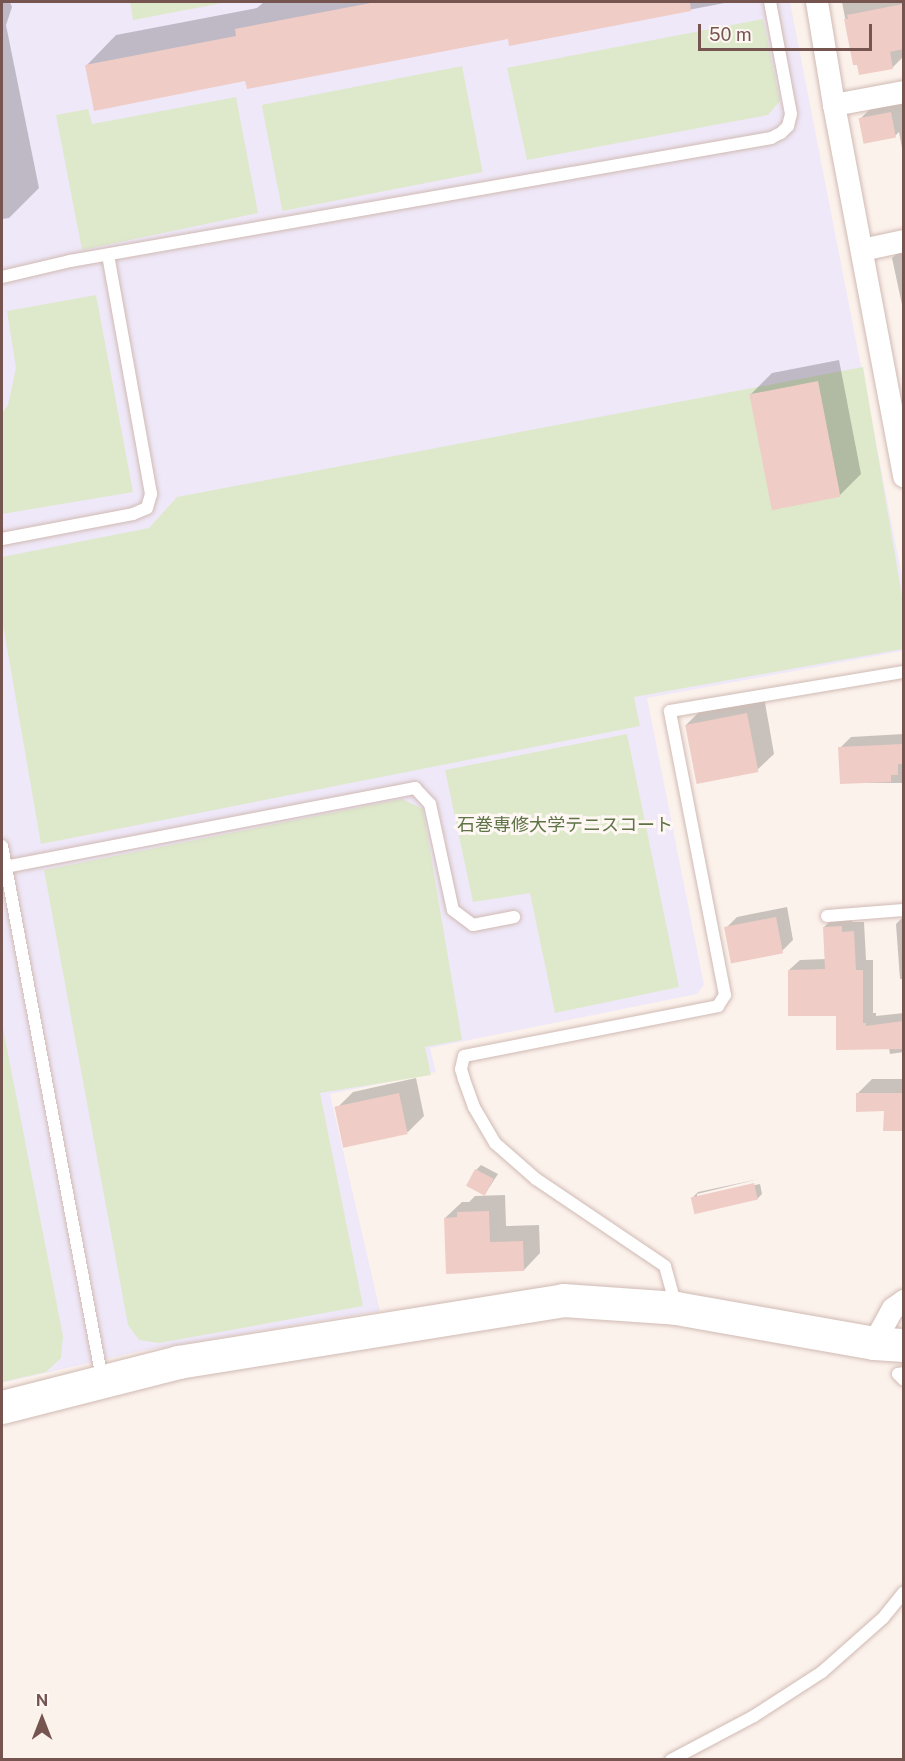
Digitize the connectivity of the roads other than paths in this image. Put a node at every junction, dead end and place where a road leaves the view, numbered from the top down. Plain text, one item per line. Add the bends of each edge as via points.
1 (770, 2) edge
2 (817, 2) edge
3 (903, 92) edge
4 (834, 105) junction
5 (903, 241) edge
6 (862, 250) junction
7 (108, 255) junction
8 (2, 277) edge
9 (898, 415) edge
10 (903, 476) edge
11 (2, 538) edge
12 (903, 672) edge
13 (2, 846) edge
14 (5, 867) junction
15 (903, 910) edge
16 (827, 916) dead end
17 (514, 917) dead end
18 (903, 1301) edge
19 (676, 1308) junction
20 (889, 1344) edge
21 (903, 1373) edge
22 (102, 1379) junction
23 (903, 1380) edge
24 (2, 1407) edge
25 (903, 1592) edge
26 (671, 1760) edge

1 - 7 lane via 790,114 788,126 771,138
2 - 4 street
3 - 4 street
4 - 6 street
5 - 6 street
6 - 9 street
7 - 8 lane
7 - 11 lane via 151,494 147,508 133,514
9 - 10 street
12 - 19 lane via 670,711 725,995 718,1006 464,1056 464,1079 474,1107 495,1143 536,1179 665,1266
13 - 14 lane
14 - 17 lane via 415,788 430,804 453,910 473,925
14 - 22 lane
15 - 16 lane
18 - 20 street via 892,1309
19 - 20 street
19 - 22 street via 563,1300 177,1362
21 - 23 lane via 898,1374
22 - 24 street
25 - 26 lane via 883,1618 822,1672 754,1716

